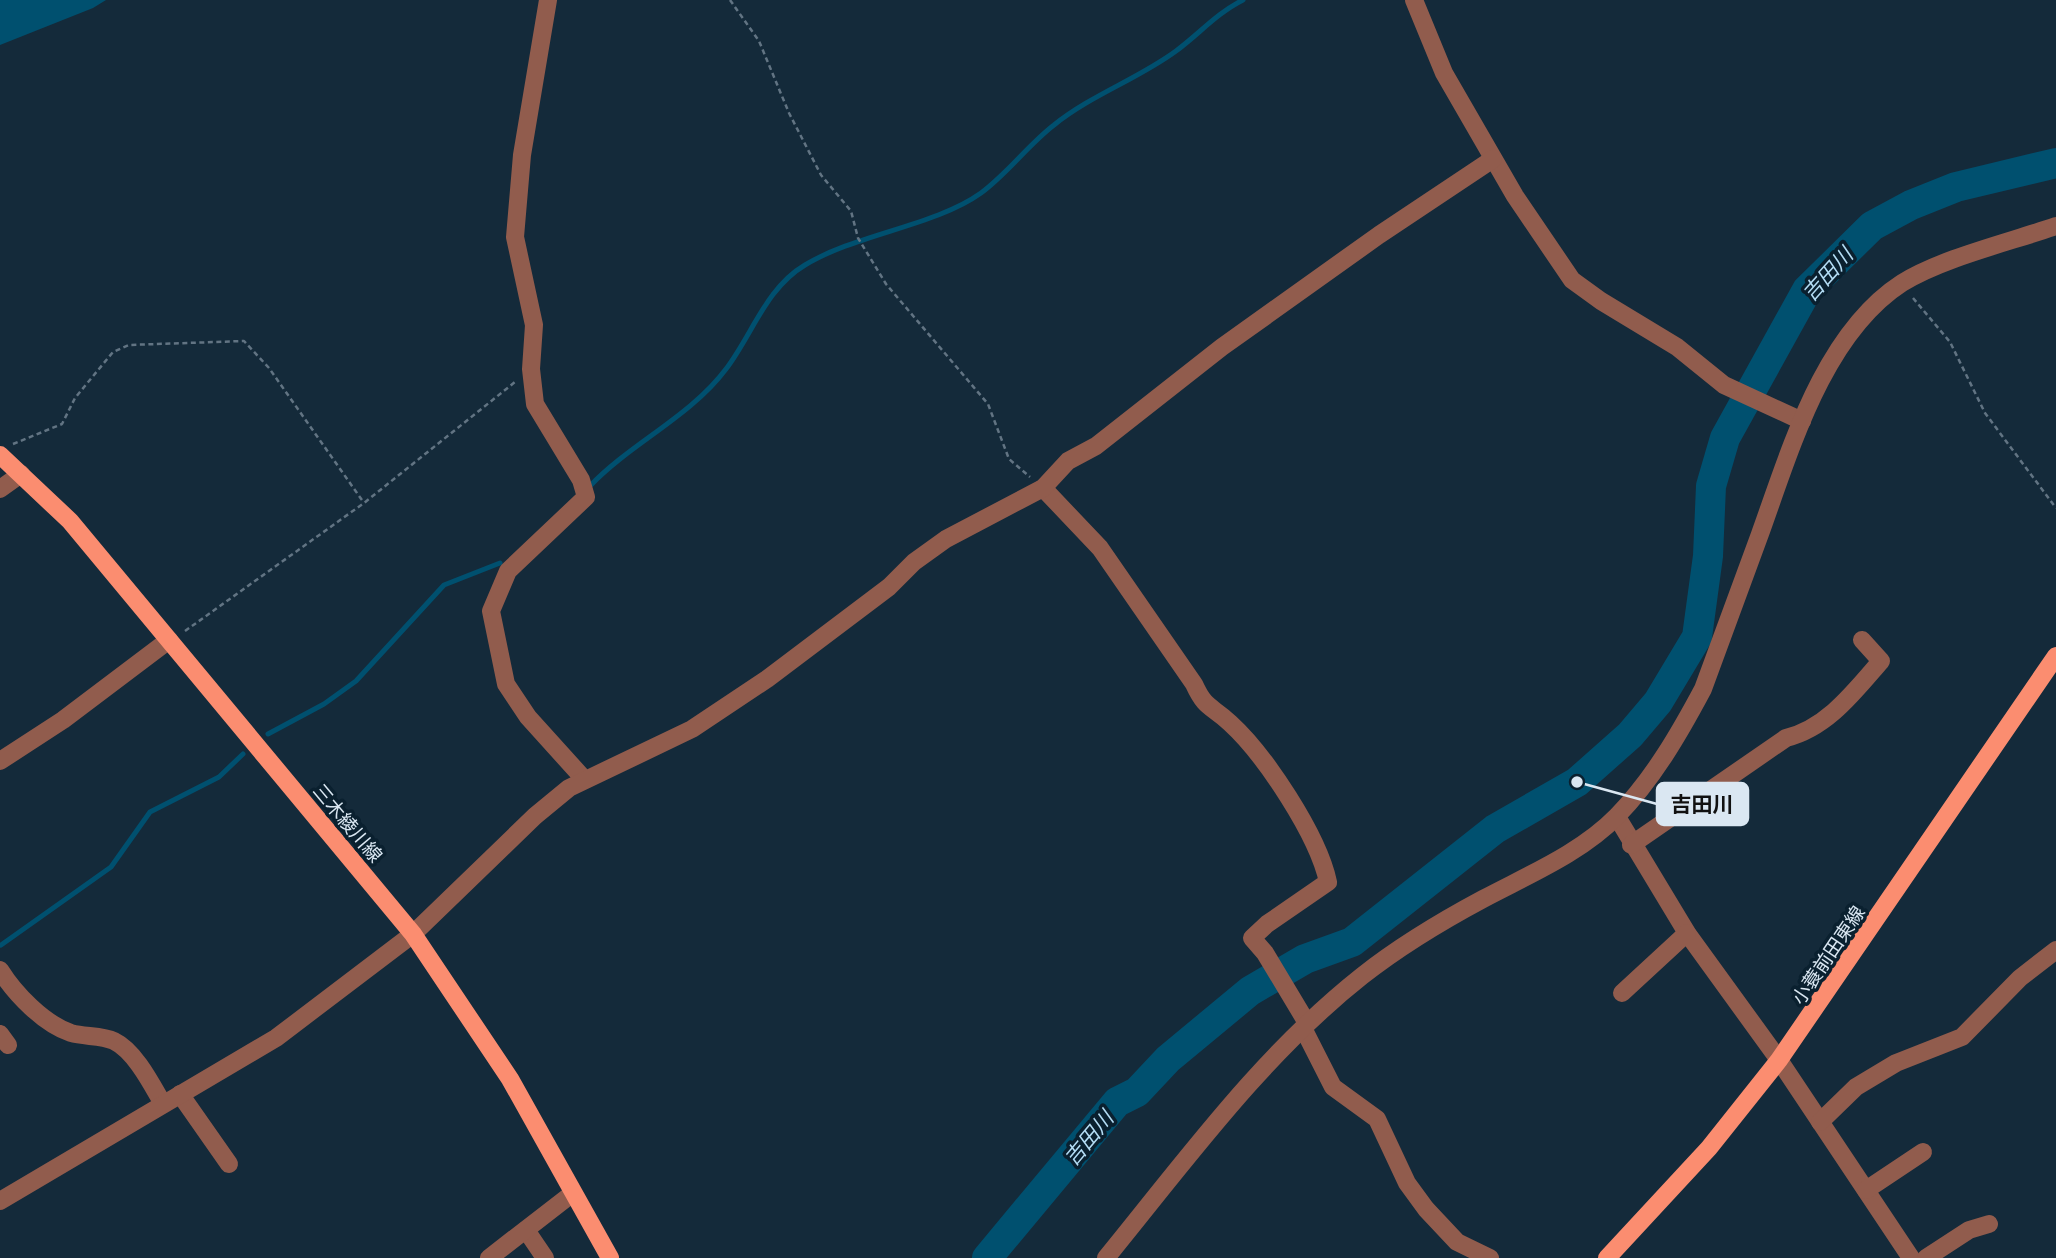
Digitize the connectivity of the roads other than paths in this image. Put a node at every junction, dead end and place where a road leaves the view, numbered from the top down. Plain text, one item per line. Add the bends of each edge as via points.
1 (548, 0) edge
2 (1414, 0) edge
3 (1493, 159) junction
4 (2056, 226) edge
5 (1795, 417) junction
6 (6, 450) edge
7 (21, 474) junction
8 (1042, 488) junction
9 (0, 489) edge
10 (169, 640) junction
11 (1862, 640) dead end
12 (2056, 656) edge
13 (0, 761) edge
14 (584, 779) junction
15 (1617, 817) junction
16 (1631, 845) junction
17 (1687, 933) junction
18 (413, 934) junction
19 (2056, 950) edge
20 (0, 970) edge
21 (1622, 993) dead end
22 (1305, 1026) junction
23 (1779, 1060) junction
24 (180, 1094) junction
25 (163, 1104) junction
26 (1820, 1122) junction
27 (1923, 1152) dead end
28 (229, 1164) dead end
29 (1866, 1190) junction
30 (573, 1193) junction
31 (0, 1201) edge
32 (1989, 1224) dead end
33 (526, 1230) junction
34 (489, 1258) edge
35 (545, 1258) edge
36 (610, 1258) edge
37 (1106, 1258) edge
38 (1490, 1258) edge
39 (1607, 1258) edge
40 (1912, 1258) edge
41 (1927, 1258) edge

1 - 14 street via 522,155 515,237 534,325 531,369 535,404 586,497 508,571 491,611 506,684 528,717
2 - 3 street via 1444,73
3 - 5 street via 1550,251 1586,292 1677,347 1724,385
3 - 8 street via 1222,347 1096,446 1068,461
4 - 5 street via 1903,283 1867,312
5 - 15 street via 1703,689 1649,778
6 - 7 main road, 三木綾川線
7 - 9 street
7 - 10 main road, 三木綾川線 via 70,521
8 - 14 street via 946,539 767,680 692,729
8 - 22 street via 1100,548 1194,684 1203,704 1230,723 1279,783 1323,861 1328,883 1252,938 1294,1000
10 - 13 street
10 - 18 main road, 三木綾川線
11 - 16 street via 1881,661 1843,705 1805,733 1786,738
12 - 23 main road, 小蓑前田東線
14 - 18 street via 535,816
15 - 16 street
15 - 22 street via 1541,869 1412,939
16 - 17 street
17 - 21 street
17 - 23 street
18 - 24 street via 276,1038
18 - 30 main road, 三木綾川線 via 510,1079
19 - 26 street via 2020,978 1962,1037 1896,1063 1856,1087
20 - 25 street via 37,1011 68,1032 114,1041 141,1066
22 - 37 street via 1247,1085
22 - 38 street via 1333,1087 1377,1119 1407,1183 1426,1209 1457,1242
23 - 26 street
23 - 39 main road, 小蓑前田東線 via 1709,1148
24 - 25 street
24 - 28 street
25 - 31 street
26 - 29 street
27 - 29 street
29 - 40 street
30 - 33 street
30 - 36 main road, 三木綾川線
32 - 41 street via 1969,1230
33 - 34 street
33 - 35 street

